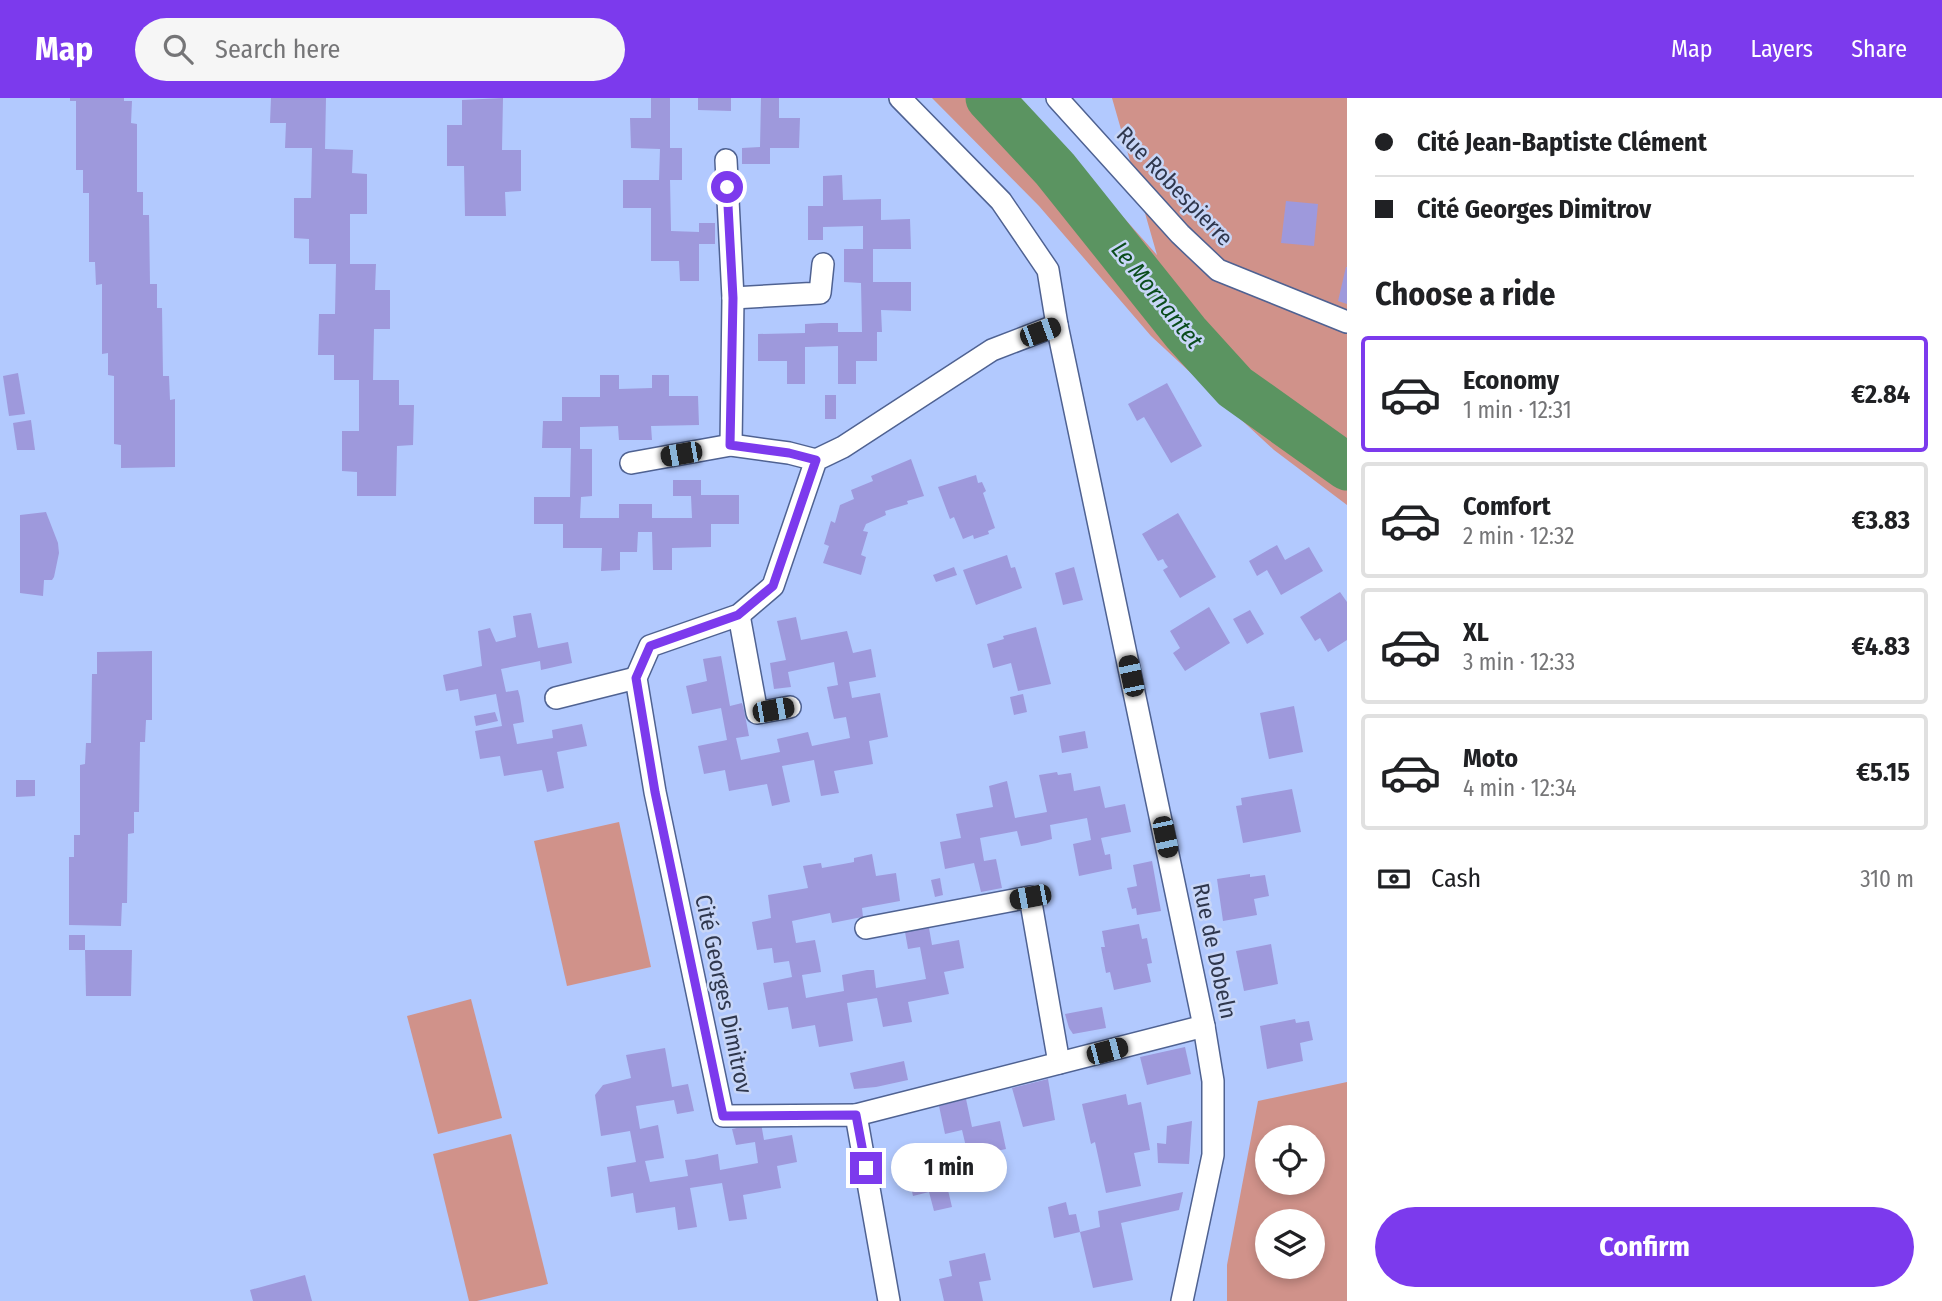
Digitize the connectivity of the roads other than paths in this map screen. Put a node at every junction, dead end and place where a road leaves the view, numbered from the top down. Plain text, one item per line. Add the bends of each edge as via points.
1 (900, 98) edge
2 (1058, 98) edge
3 (726, 160) dead end
4 (822, 264) dead end
5 (733, 298) junction
6 (1347, 322) edge
7 (1058, 325) junction
8 (730, 445) junction
9 (816, 460) junction
10 (632, 464) dead end
11 (738, 615) junction
12 (636, 678) junction
13 (556, 698) dead end
14 (790, 707) dead end
15 (866, 928) dead end
16 (1204, 1026) junction
17 (1059, 1063) junction
18 (856, 1115) junction
19 (890, 1301) edge
20 (1182, 1301) edge

1 - 7 street, Rue de Dobeln via 1001,201 1048,270
2 - 6 street, Rue Robespierre via 1218,270
3 - 5 street
4 - 5 street via 820,293
5 - 8 street
7 - 9 street via 992,350
7 - 16 street, Rue de Dobeln
8 - 9 street
8 - 10 street
9 - 11 street via 773,586
11 - 12 street via 650,646
11 - 14 street via 757,713
12 - 13 street
12 - 18 street, Cité Georges Dimitrov via 655,792 723,1116
15 - 17 street via 1030,897
16 - 17 street, Cité Georges Dimitrov
16 - 20 street, Rue de Dobeln via 1213,1081 1213,1155
17 - 18 street, Cité Georges Dimitrov
18 - 19 street

